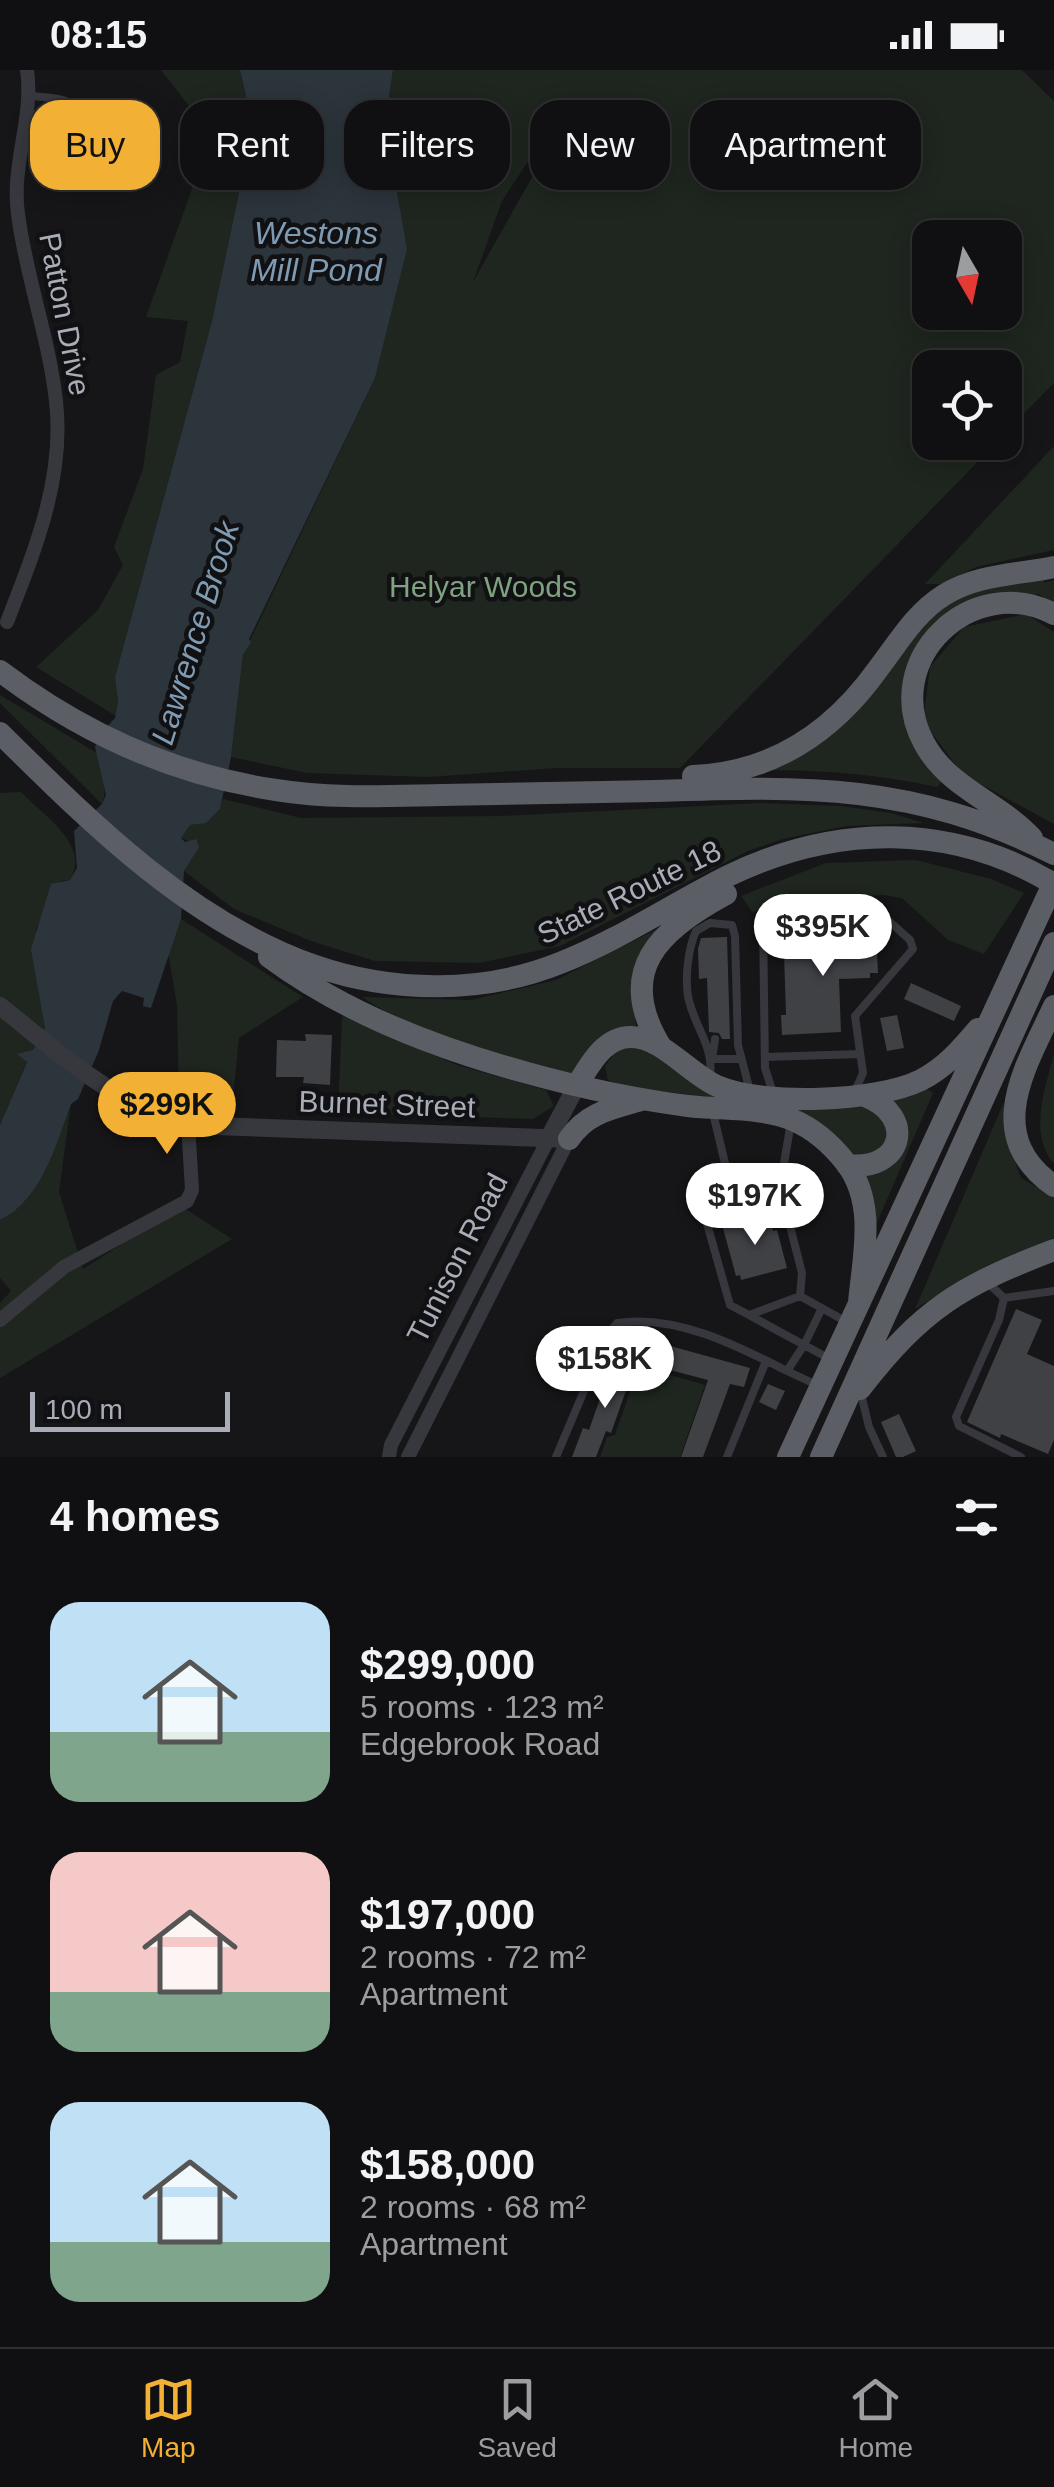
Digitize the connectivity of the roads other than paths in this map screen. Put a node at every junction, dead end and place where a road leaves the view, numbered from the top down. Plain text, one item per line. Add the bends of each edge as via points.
1 (28, 70) edge
2 (31, 96) junction
3 (22, 145) junction
4 (1054, 567) edge
5 (1054, 614) edge
6 (8, 622) dead end
7 (0, 671) edge
8 (0, 733) edge
9 (0, 751) edge
10 (34, 767) junction
11 (622, 792) junction
12 (817, 843) junction
13 (1048, 850) edge
14 (1054, 871) edge
15 (1051, 889) edge
16 (223, 922) junction
17 (710, 924) junction
18 (711, 938) dead end
19 (1054, 943) edge
20 (0, 1006) edge
21 (1054, 1006) edge
22 (997, 1008) junction
23 (715, 1039) dead end
24 (661, 1047) junction
25 (860, 1054) junction
26 (766, 1057) junction
27 (740, 1059) junction
28 (711, 1070) junction
29 (577, 1085) junction
30 (751, 1095) junction
31 (775, 1096) junction
32 (858, 1096) junction
33 (644, 1099) junction
34 (712, 1109) junction
35 (792, 1120) junction
36 (188, 1123) junction
37 (559, 1139) junction
38 (848, 1164) junction
39 (1054, 1186) edge
40 (780, 1187) junction
41 (733, 1198) junction
42 (1054, 1250) edge
43 (478, 1278) junction
44 (984, 1278) junction
45 (496, 1287) junction
46 (1054, 1292) edge
47 (800, 1296) junction
48 (1004, 1298) junction
49 (822, 1308) junction
50 (854, 1313) junction
51 (749, 1315) junction
52 (0, 1320) edge
53 (804, 1345) junction
54 (766, 1360) junction
55 (832, 1360) junction
56 (787, 1371) junction
57 (820, 1386) junction
58 (860, 1388) junction
59 (842, 1411) junction
60 (389, 1457) edge
61 (408, 1457) edge
62 (556, 1457) edge
63 (727, 1457) edge
64 (788, 1457) edge
65 (820, 1457) edge
66 (882, 1457) edge
67 (1021, 1457) edge

1 - 2 street, Patton Drive
2 - 3 street, Patton Drive
2 - 3 lane via 64,100 82,119 70,144
3 - 6 street, Patton Drive via 17,212 57,426 47,517
4 - 11 highway via 980,580 934,602 853,702 788,752 741,769 675,776
5 - 13 highway via 1016,602 964,613 928,646 913,690 918,731 935,760
7 - 11 highway, State Route 18 via 120,744 230,782 372,796
8 - 10 highway, State Route 18
9 - 10 highway
10 - 16 highway, State Route 18 via 138,860
11 - 13 highway, State Route 18 via 860,792 980,821
12 - 15 highway, State Route 18 via 882,835 968,846 1016,863
12 - 16 highway, State Route 18 via 741,870 557,964 476,983 406,985 348,976
12 - 24 highway via 694,912 658,942 640,990
14 - 15 highway
15 - 22 highway
16 - 29 highway via 298,978 384,1022
17 - 18 lane
17 - 27 lane via 732,924 735,936
17 - 28 lane via 690,944 688,997
19 - 59 highway
20 - 36 street, Burnet Street via 132,1104
21 - 39 highway via 1014,1108 1024,1154
22 - 32 highway via 934,1073 902,1088
22 - 50 highway
23 - 28 lane
24 - 28 highway
24 - 29 highway via 633,1036 616,1040 598,1053
25 - 26 lane
25 - 26 lane via 855,1016 913,949 881,914 764,920
25 - 32 lane
26 - 31 lane
27 - 28 lane
27 - 30 lane
28 - 30 highway
29 - 33 highway
29 - 37 street, Tunison Road
30 - 31 highway
31 - 32 highway
32 - 38 highway via 890,1110 897,1138 879,1163
33 - 34 highway
33 - 37 highway via 593,1115
34 - 35 highway
34 - 41 lane
35 - 38 highway
35 - 40 lane
36 - 37 street, Burnet Street
36 - 52 street via 187,1201 64,1268
37 - 43 street, Tunison Road
37 - 45 street, Tunison Road
38 - 50 highway via 866,1214
40 - 41 lane
40 - 47 lane via 802,1273
41 - 51 lane via 702,1206 730,1305
42 - 44 highway
43 - 45 street
43 - 60 street, Tunison Road
44 - 48 lane
44 - 58 highway via 918,1322
45 - 61 street, Tunison Road
46 - 48 lane
47 - 49 lane
47 - 51 lane
48 - 67 lane via 956,1417 959,1426
49 - 50 lane
49 - 53 lane
50 - 55 highway
51 - 53 lane
53 - 55 lane
53 - 56 lane
54 - 56 lane
54 - 62 lane via 644,1319 617,1323
54 - 63 lane
55 - 57 highway
56 - 57 lane
57 - 64 highway
58 - 59 highway
58 - 66 lane
59 - 65 highway

